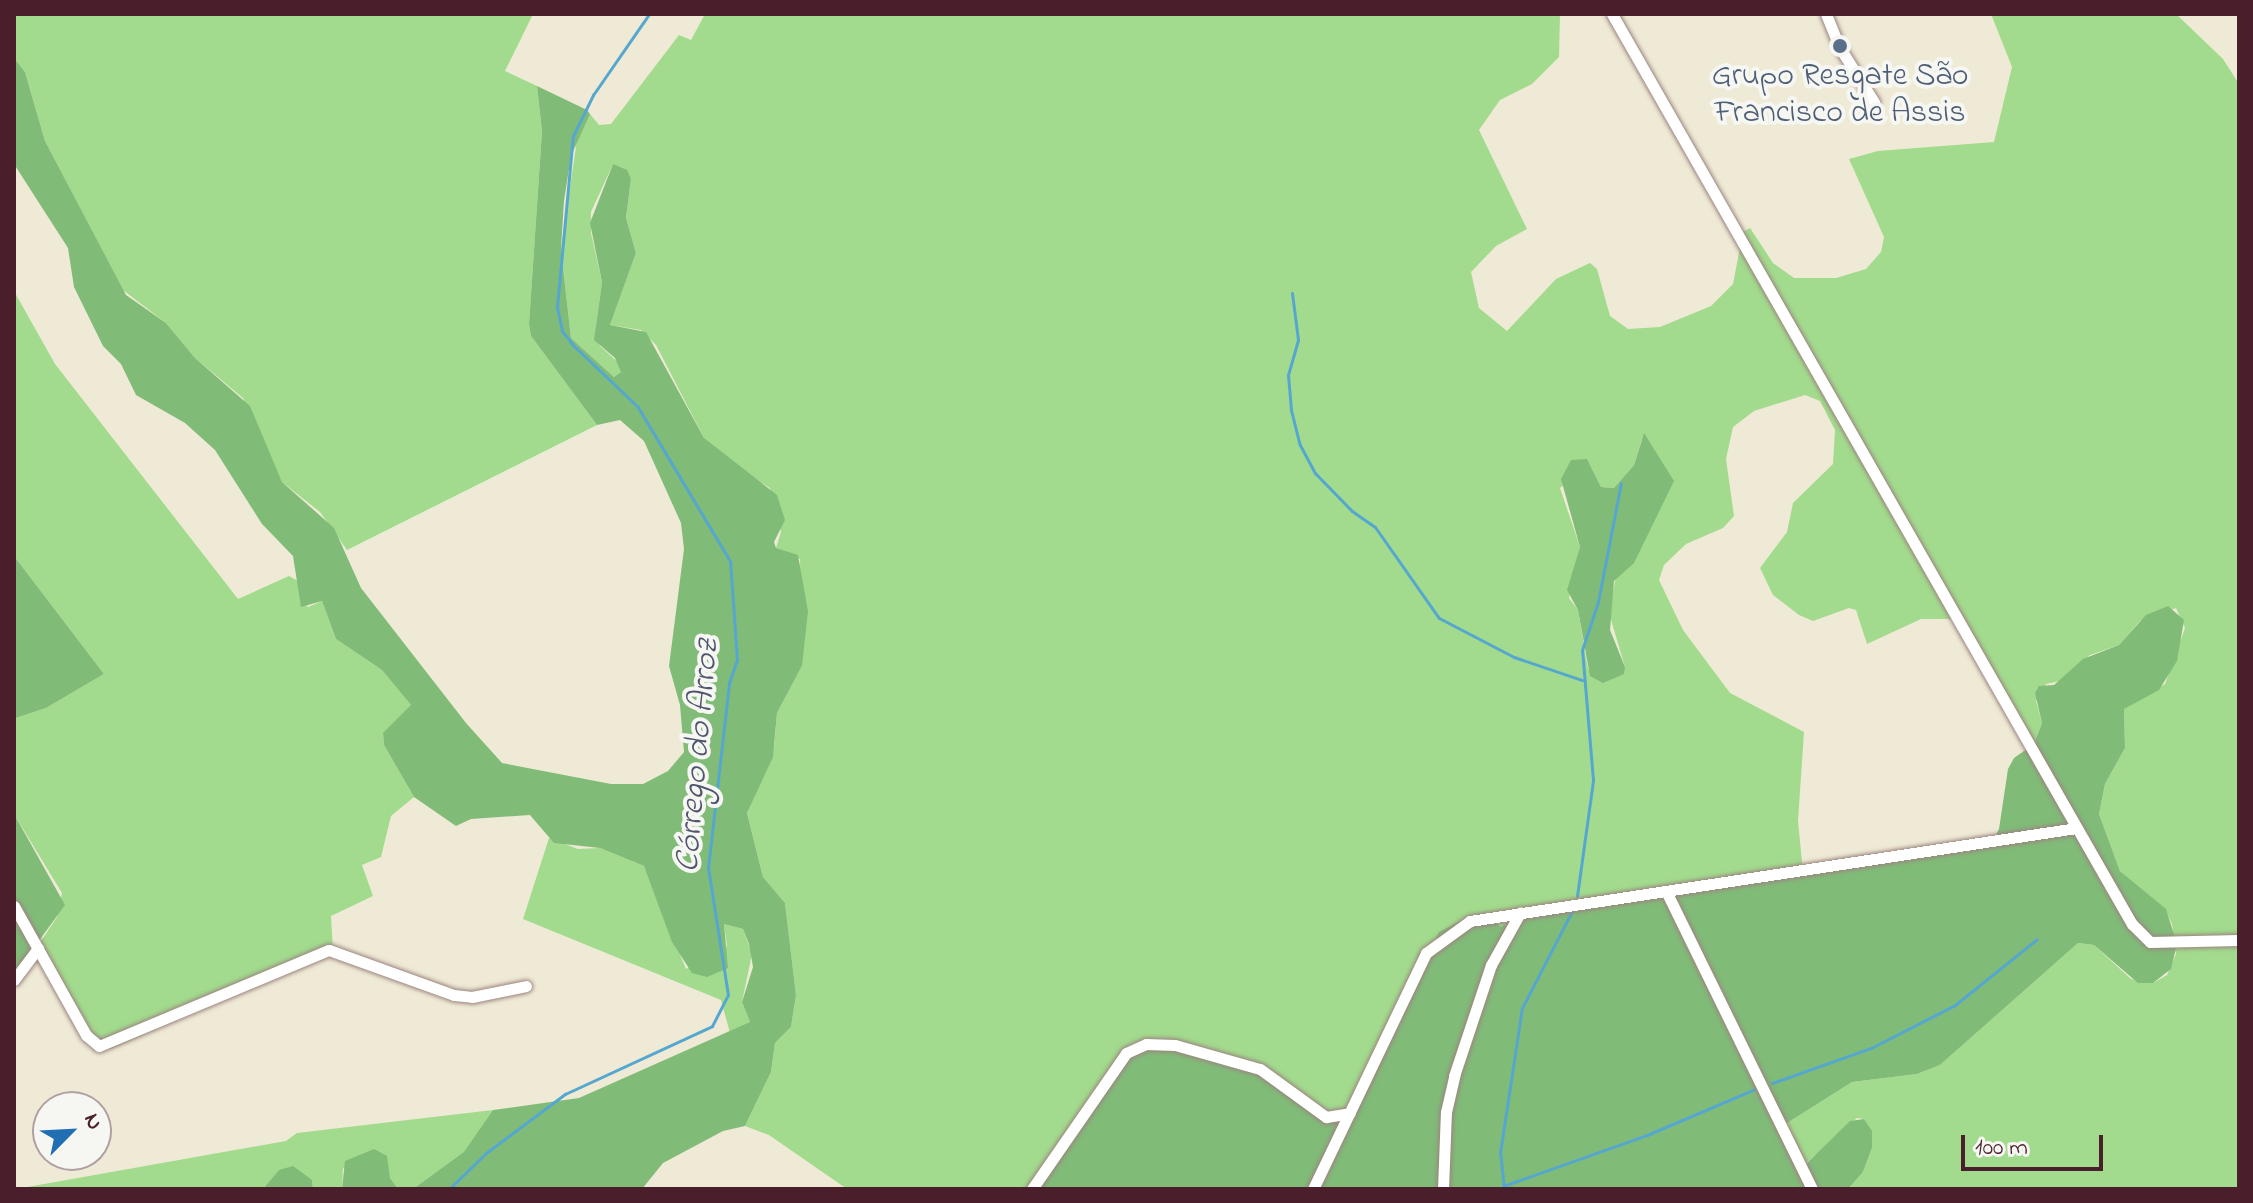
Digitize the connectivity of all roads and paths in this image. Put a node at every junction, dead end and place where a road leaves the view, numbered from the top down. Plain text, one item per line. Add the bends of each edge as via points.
1 (1612, 14) edge
2 (1826, 14) edge
3 (1874, 102) dead end
4 (2076, 828) junction
5 (1667, 893) junction
6 (14, 906) edge
7 (1520, 913) junction
8 (2239, 940) edge
9 (38, 948) junction
10 (14, 980) edge
11 (526, 986) dead end
12 (1350, 1113) junction
13 (1032, 1189) edge
14 (1313, 1189) edge
15 (1443, 1189) edge
16 (1812, 1189) edge

1 - 4 street
2 - 3 street
4 - 5 street
4 - 8 street via 2132,924 2150,942
5 - 7 street
5 - 16 street
6 - 9 street
7 - 12 street via 1470,921 1426,953
7 - 15 street via 1491,965 1454,1076 1446,1112
9 - 10 street
9 - 11 street via 89,1039 99,1046 329,950 454,995 472,997
12 - 13 street via 1326,1117 1260,1069 1175,1045 1146,1044 1126,1053
12 - 14 street

